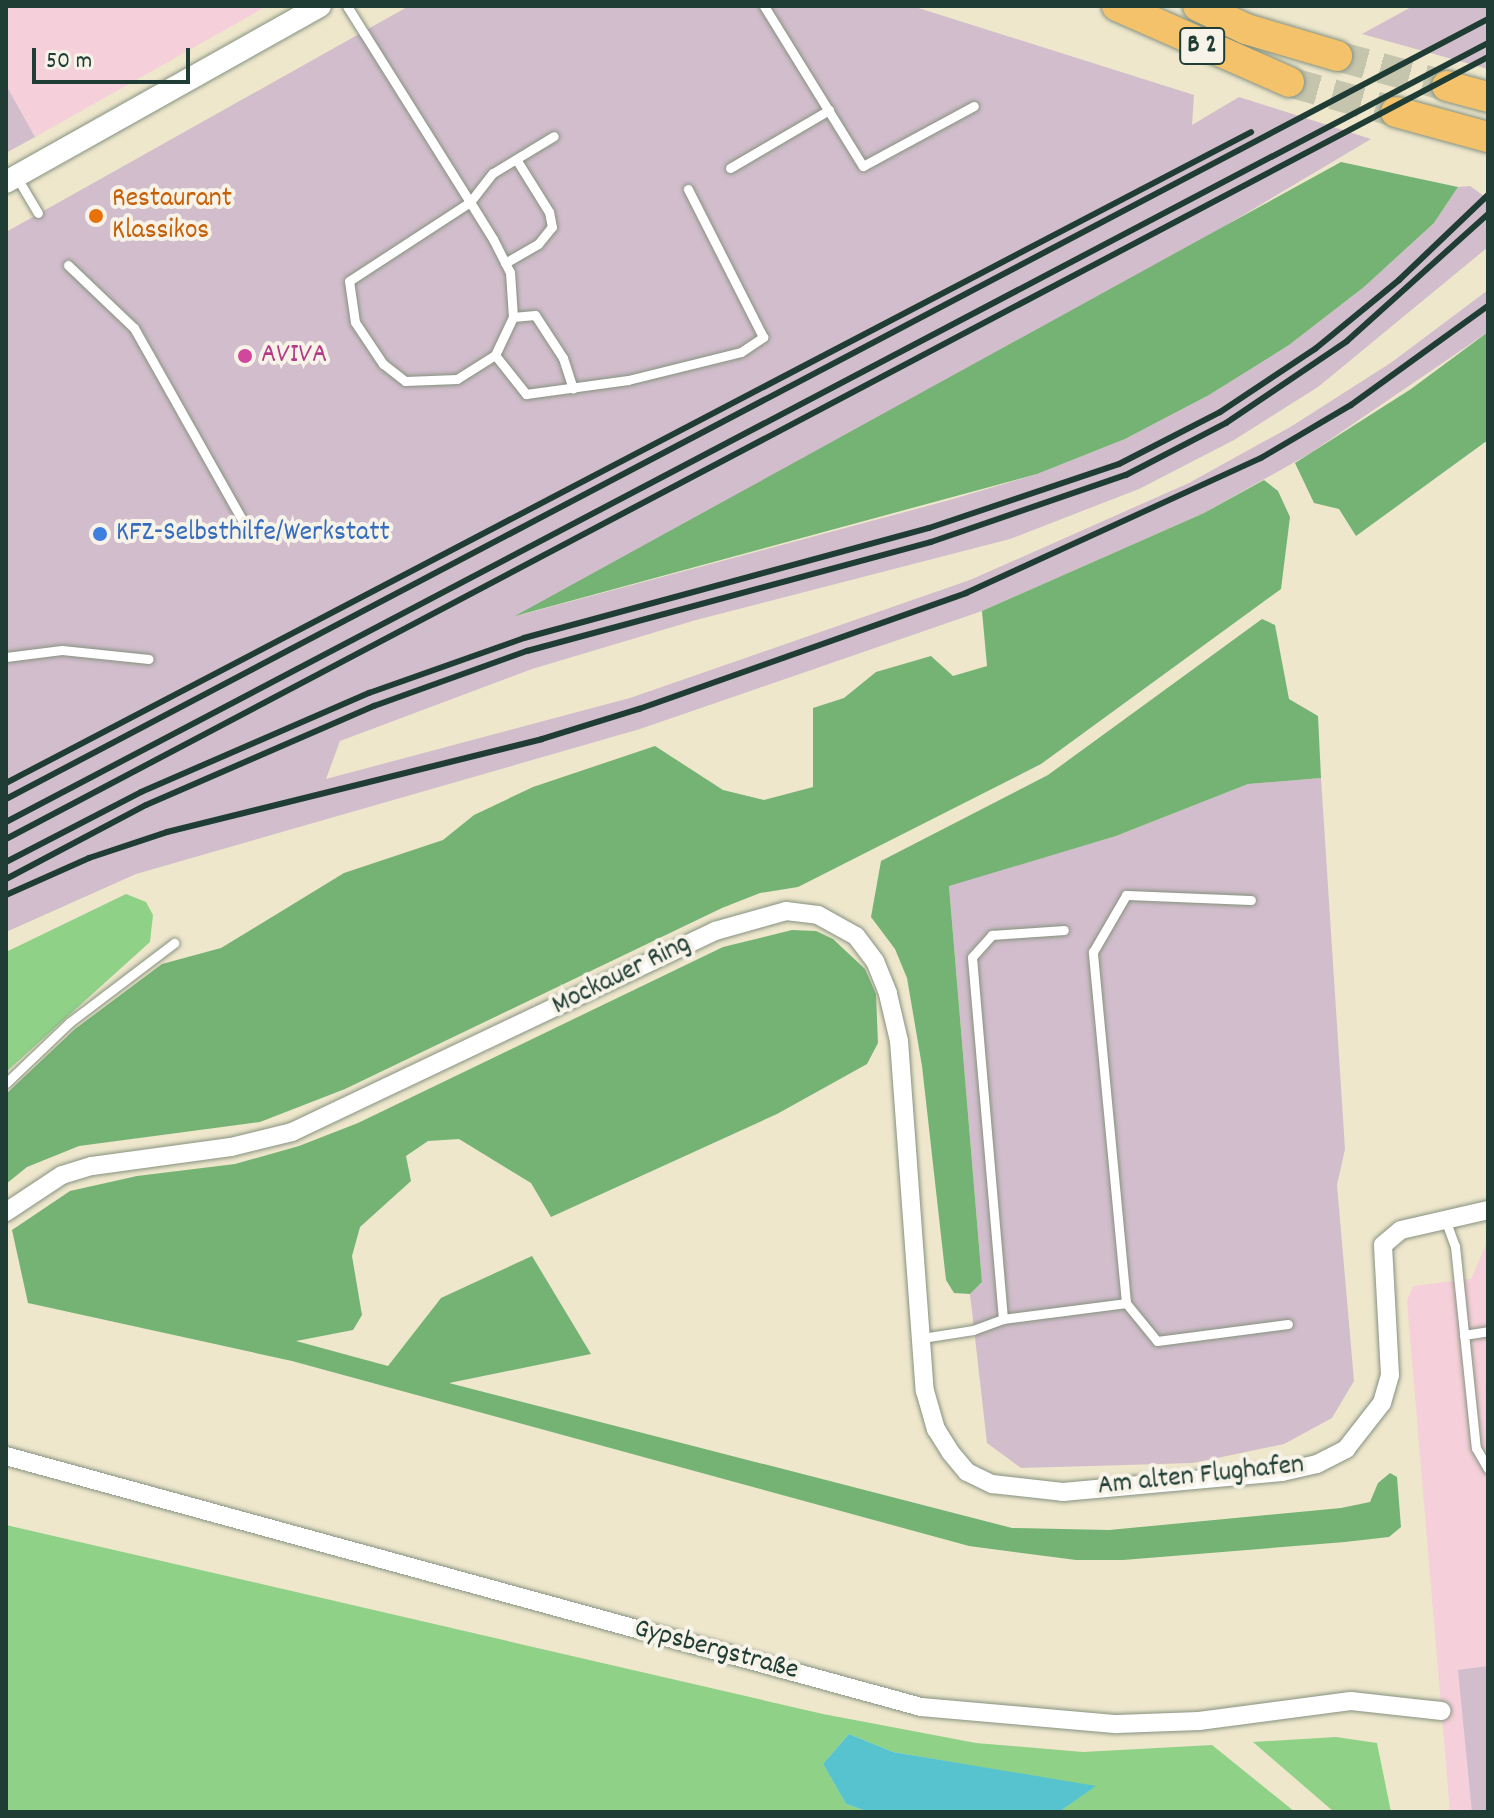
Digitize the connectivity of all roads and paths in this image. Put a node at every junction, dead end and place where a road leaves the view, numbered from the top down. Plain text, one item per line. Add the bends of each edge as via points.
1 (320, 6) edge
2 (347, 6) edge
3 (764, 6) edge
4 (1117, 6) edge
5 (1198, 6) edge
6 (1337, 56) tunnel mouth
7 (1289, 82) tunnel mouth
8 (1447, 86) tunnel mouth
9 (1488, 97) edge
10 (974, 106) dead end
11 (829, 110) junction
12 (1396, 112) tunnel mouth
13 (554, 136) dead end
14 (1488, 137) edge
15 (516, 159) junction
16 (730, 168) dead end
17 (11, 179) edge
18 (688, 189) dead end
19 (470, 202) junction
20 (38, 213) dead end
21 (505, 263) junction
22 (68, 265) dead end
23 (513, 317) junction
24 (495, 355) junction
25 (573, 388) junction
26 (248, 530) dead end
27 (6, 657) edge
28 (149, 659) dead end
29 (1251, 900) dead end
30 (1064, 930) dead end
31 (174, 943) dead end
32 (6, 1083) edge
33 (1488, 1210) edge
34 (6, 1212) edge
35 (1445, 1219) junction
36 (1126, 1303) junction
37 (1003, 1319) junction
38 (1288, 1324) dead end
39 (1488, 1331) edge
40 (1464, 1335) junction
41 (922, 1338) junction
42 (6, 1456) edge
43 (1488, 1469) edge
44 (1441, 1711) dead end

1 - 17 street
2 - 19 lane
3 - 11 lane
4 - 7 highway, B 2
5 - 6 highway, B 2 via 1246,29
8 - 9 highway
10 - 11 lane via 863,166
11 - 16 lane
12 - 14 highway
13 - 15 lane
15 - 19 lane via 479,186
15 - 21 lane via 549,212 552,227 538,244
17 - 20 lane
18 - 25 lane via 763,337 741,352
19 - 21 lane
19 - 24 lane via 349,281 355,322 383,364 405,381 457,379
21 - 23 lane
22 - 26 lane via 134,328
23 - 24 lane
23 - 25 lane via 535,315 563,358
24 - 25 lane via 526,394
27 - 28 lane via 62,650
29 - 36 lane via 1126,895 1093,952
30 - 37 lane via 992,935 972,957
31 - 32 lane via 70,1022
33 - 35 street, Am alten Flughafen
34 - 41 street, Mockauer Ring via 62,1175 92,1166 205,1152 292,1132 715,931 786,911 818,915 856,936 875,961 888,994 899,1041
35 - 40 lane via 1455,1246
35 - 41 street, Am alten Flughafen via 1401,1230 1383,1245 1390,1375 1382,1403 1346,1449 1317,1464 1063,1492 992,1484 967,1472 936,1429 925,1391
36 - 37 lane
36 - 38 lane via 1157,1341
37 - 41 lane
39 - 40 lane
40 - 43 lane via 1476,1448
42 - 44 street, Gypsbergstraße via 921,1707 1117,1724 1199,1721 1351,1701

